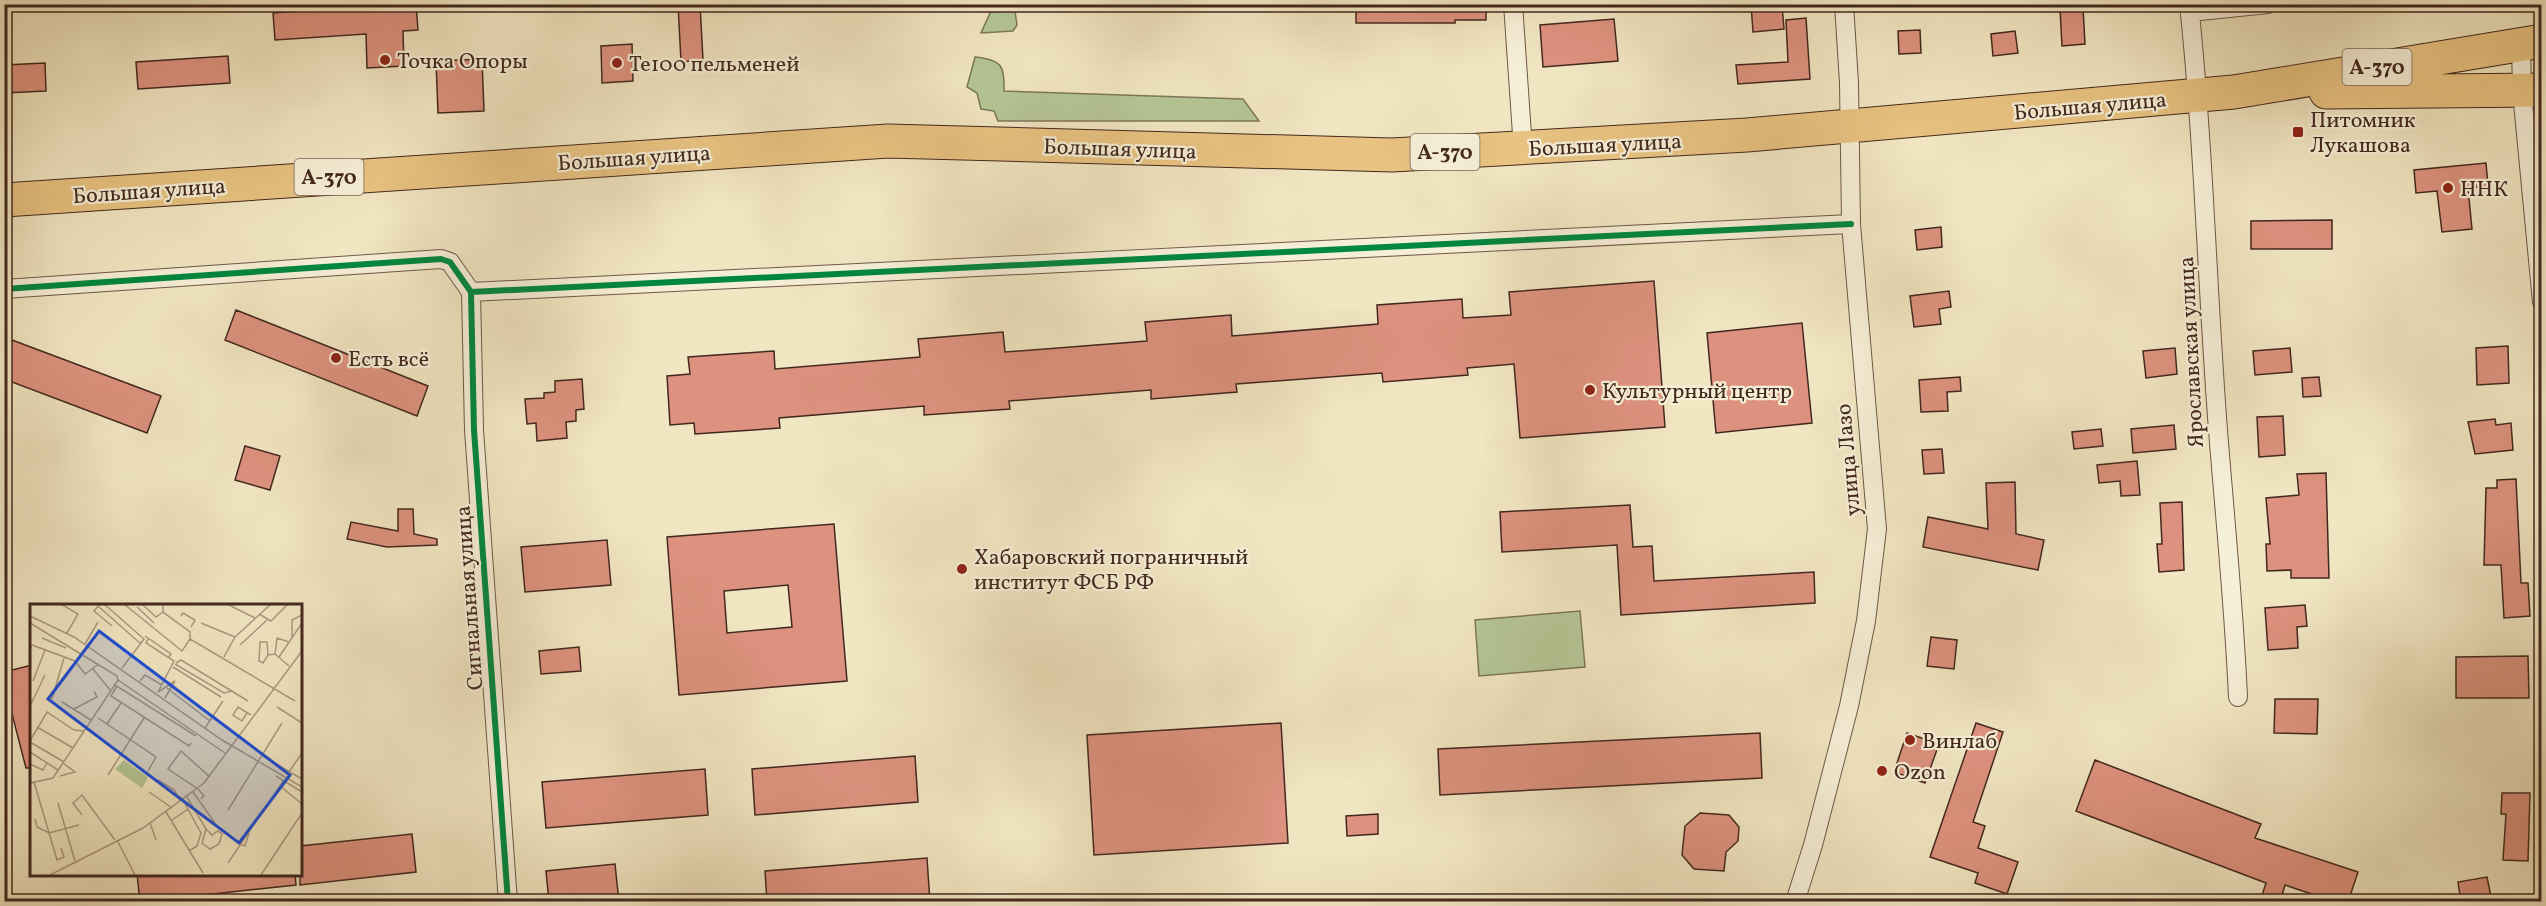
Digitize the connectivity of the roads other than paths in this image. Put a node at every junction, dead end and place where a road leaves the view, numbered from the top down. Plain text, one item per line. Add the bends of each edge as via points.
1 (1513, 4) edge
2 (1844, 4) edge
3 (2268, 4) edge
4 (2190, 8) edge
5 (2531, 42) edge
6 (2532, 91) edge
7 (2234, 92) junction
8 (2196, 96) junction
9 (1851, 127) junction
10 (1523, 148) junction
11 (2535, 153) edge
12 (4, 200) edge
13 (1851, 224) junction
14 (4, 289) edge
15 (471, 292) junction
16 (2541, 302) edge
17 (2238, 697) dead end
18 (508, 902) edge
19 (1794, 902) edge

1 - 10 street
2 - 9 street, улица Лазо
3 - 4 street
4 - 8 street, Ярославская улица
5 - 6 street
5 - 7 highway, Большая улица / А-370
6 - 7 highway, Большая улица / А-370
6 - 11 street
7 - 8 highway, Большая улица / А-370
8 - 9 highway, Большая улица / А-370
8 - 17 street, Ярославская улица
9 - 10 highway, Большая улица / А-370
9 - 13 street, улица Лазо
10 - 12 highway, Большая улица / А-370 via 1392,155 888,141
11 - 16 street
13 - 15 street
13 - 19 street, улица Лазо via 1877,529 1866,621 1849,706
14 - 15 street via 441,259 450,262
15 - 18 street, Сигнальная улица via 474,430

